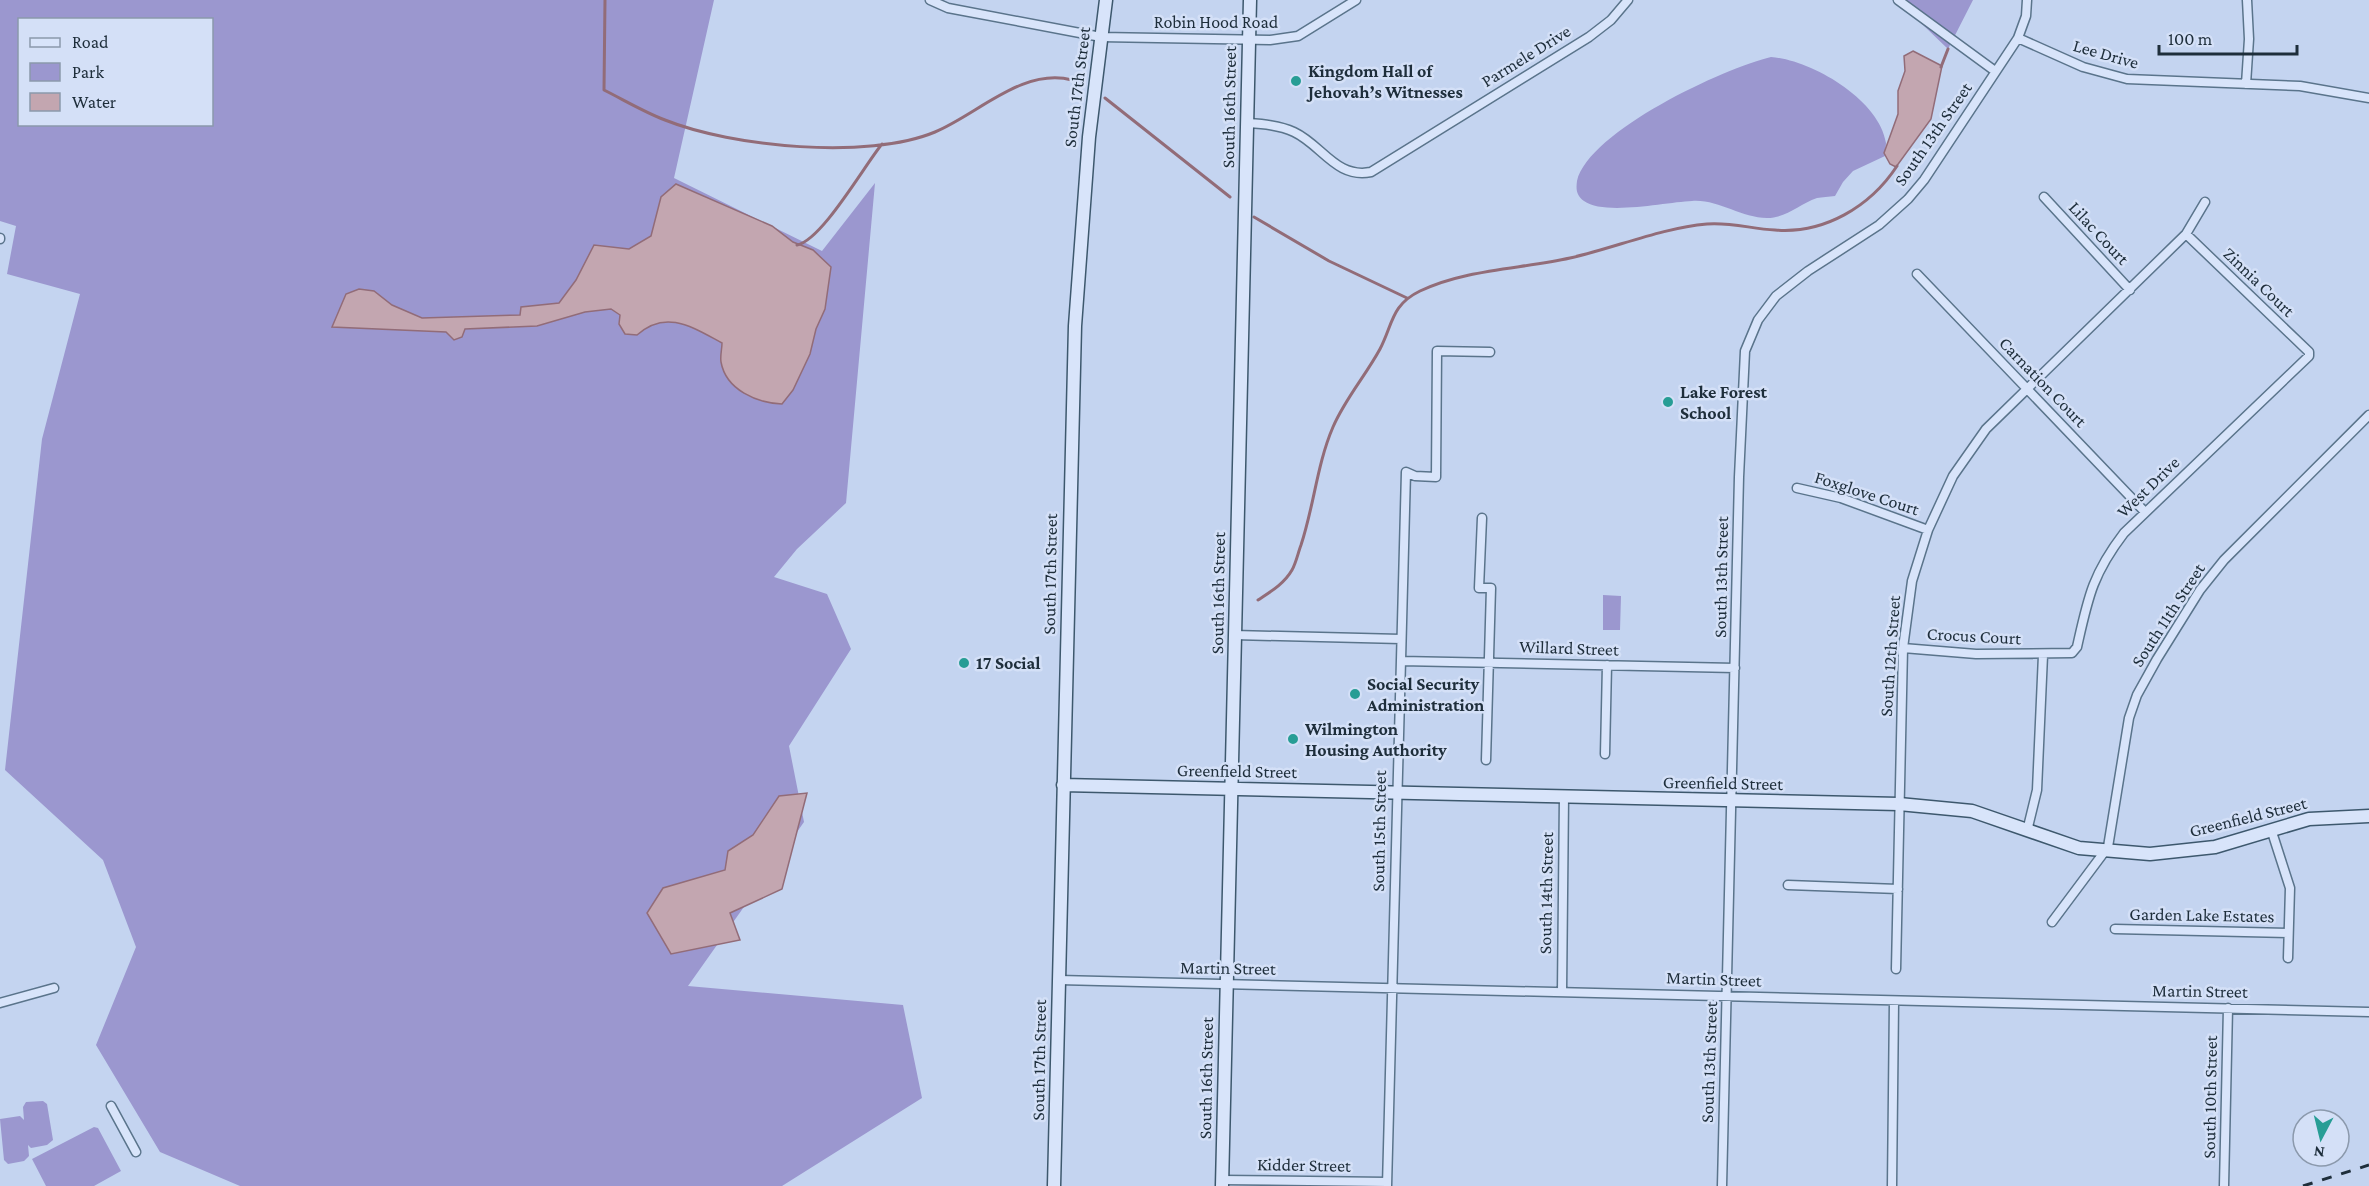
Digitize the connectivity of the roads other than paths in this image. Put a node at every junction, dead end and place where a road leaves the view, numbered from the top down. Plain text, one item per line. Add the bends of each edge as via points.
1 (930, 0) edge
2 (1106, 0) edge
3 (1250, 0) edge
4 (1356, 0) edge
5 (1628, 0) edge
6 (1898, 0) edge
7 (2027, 0) edge
8 (2247, 0) edge
9 (1101, 37) junction
10 (2018, 38) junction
11 (1249, 39) junction
12 (1995, 71) junction
13 (2246, 84) junction
14 (2369, 98) edge
15 (1247, 123) junction
16 (2044, 197) dead end
17 (2205, 202) dead end
18 (2186, 234) junction
19 (1917, 274) dead end
20 (2130, 290) junction
21 (1490, 352) dead end
22 (2309, 352) joint
23 (2026, 388) junction
24 (2369, 415) edge
25 (1797, 488) dead end
26 (2145, 512) junction
27 (1482, 518) dead end
28 (1928, 530) junction
29 (1234, 635) junction
30 (1401, 639) junction
31 (1903, 648) junction
32 (2043, 655) junction
33 (1401, 661) junction
34 (1488, 662) junction
35 (1607, 665) junction
36 (1735, 668) junction
37 (1605, 754) dead end
38 (1486, 760) dead end
39 (1064, 785) junction
40 (1231, 788) junction
41 (1396, 793) junction
42 (1564, 796) junction
43 (1732, 801) junction
44 (1899, 804) junction
45 (2369, 816) edge
46 (2271, 829) junction
47 (2027, 831) junction
48 (2105, 851) junction
49 (1788, 885) dead end
50 (1898, 889) junction
51 (2052, 922) dead end
52 (2115, 929) dead end
53 (2288, 933) junction
54 (2288, 958) dead end
55 (1896, 969) dead end
56 (1059, 980) junction
57 (1226, 985) junction
58 (54, 988) dead end
59 (1393, 988) junction
60 (1562, 991) junction
61 (1727, 996) junction
62 (1894, 1002) junction
63 (0, 1003) edge
64 (2228, 1008) junction
65 (2369, 1012) edge
66 (111, 1106) dead end
67 (136, 1152) dead end
68 (1222, 1183) edge
69 (1387, 1184) edge
70 (1053, 1186) edge
71 (1722, 1186) edge
72 (1892, 1186) edge
73 (2224, 1186) edge

1 - 9 street, Robin Hood Road via 948,8
2 - 9 main road, South 17th Street
3 - 11 main road, South 16th Street
4 - 11 street, Robin Hood Road via 1298,36 1285,40
5 - 15 street, Parmele Drive via 1611,20 1588,37 1371,172 1344,171 1293,131
6 - 12 street
7 - 10 street, South 13th Street
8 - 13 street
9 - 11 street, Robin Hood Road
9 - 39 main road, South 17th Street via 1075,326
10 - 12 street, South 13th Street
10 - 13 street, Lee Drive via 2083,67 2127,79
11 - 15 main road, South 16th Street
12 - 36 street, South 13th Street via 1908,199 1880,225 1788,285 1767,306 1755,326 1745,351 1742,375
13 - 14 street, Lee Drive via 2300,86
15 - 29 main road, South 16th Street
16 - 20 street, Lilac Court
17 - 18 street, South 12th Street
18 - 20 street, South 12th Street
18 - 22 street, Zinnia Court
19 - 23 street, Carnation Court
20 - 23 street, South 12th Street
21 - 30 street, South 15th Street via 1437,351 1436,477 1406,472
22 - 26 street, West Drive via 2285,380
23 - 26 street, Carnation Court
23 - 28 street, South 12th Street via 1986,429 1966,457
24 - 48 street, South 11th Street via 2224,560 2200,590 2157,660 2137,694 2129,718 2112,832
25 - 28 street, Foxglove Court via 1841,498
26 - 32 street, West Drive via 2102,563 2088,595 2072,653
27 - 34 street via 1479,588 1491,588
28 - 31 street, South 12th Street via 1912,581
29 - 30 street
29 - 40 main road, South 16th Street
30 - 33 street, South 15th Street
31 - 32 street, Crocus Court
31 - 44 street, South 12th Street
32 - 47 street via 2037,790
33 - 34 street, Willard Street
33 - 41 street, South 15th Street
34 - 35 street, Willard Street
34 - 38 street
35 - 36 street, Willard Street
35 - 37 street
36 - 43 street, South 13th Street
39 - 40 main road, Greenfield Street
39 - 56 main road, South 17th Street
40 - 41 main road, Greenfield Street
40 - 57 main road, South 16th Street
41 - 42 main road, Greenfield Street
41 - 59 street, South 15th Street
42 - 43 main road, Greenfield Street
42 - 60 street, South 14th Street
43 - 44 main road, Greenfield Street
43 - 61 street, South 13th Street
44 - 47 main road, Greenfield Street via 1972,812
44 - 50 street, South 12th Street
45 - 46 main road, Greenfield Street via 2322,817
46 - 48 main road, Greenfield Street via 2194,851
46 - 53 street, Garden Lake Estates via 2289,888
47 - 48 main road, Greenfield Street via 2079,848
48 - 51 street
49 - 50 street
50 - 55 street, South 12th Street
52 - 53 street, Garden Lake Estates
53 - 54 street, Garden Lake Estates
56 - 57 street, Martin Street
56 - 70 main road, South 17th Street
57 - 59 street, Martin Street
57 - 68 main road, South 16th Street
58 - 63 street
59 - 60 street, Martin Street
59 - 69 street, South 15th Street
60 - 61 street, Martin Street
61 - 62 street, Martin Street
61 - 71 street, South 13th Street
62 - 64 street, Martin Street
62 - 72 street
64 - 65 street, Martin Street
64 - 73 street, South 10th Street
66 - 67 street
68 - 69 street, Kidder Street

